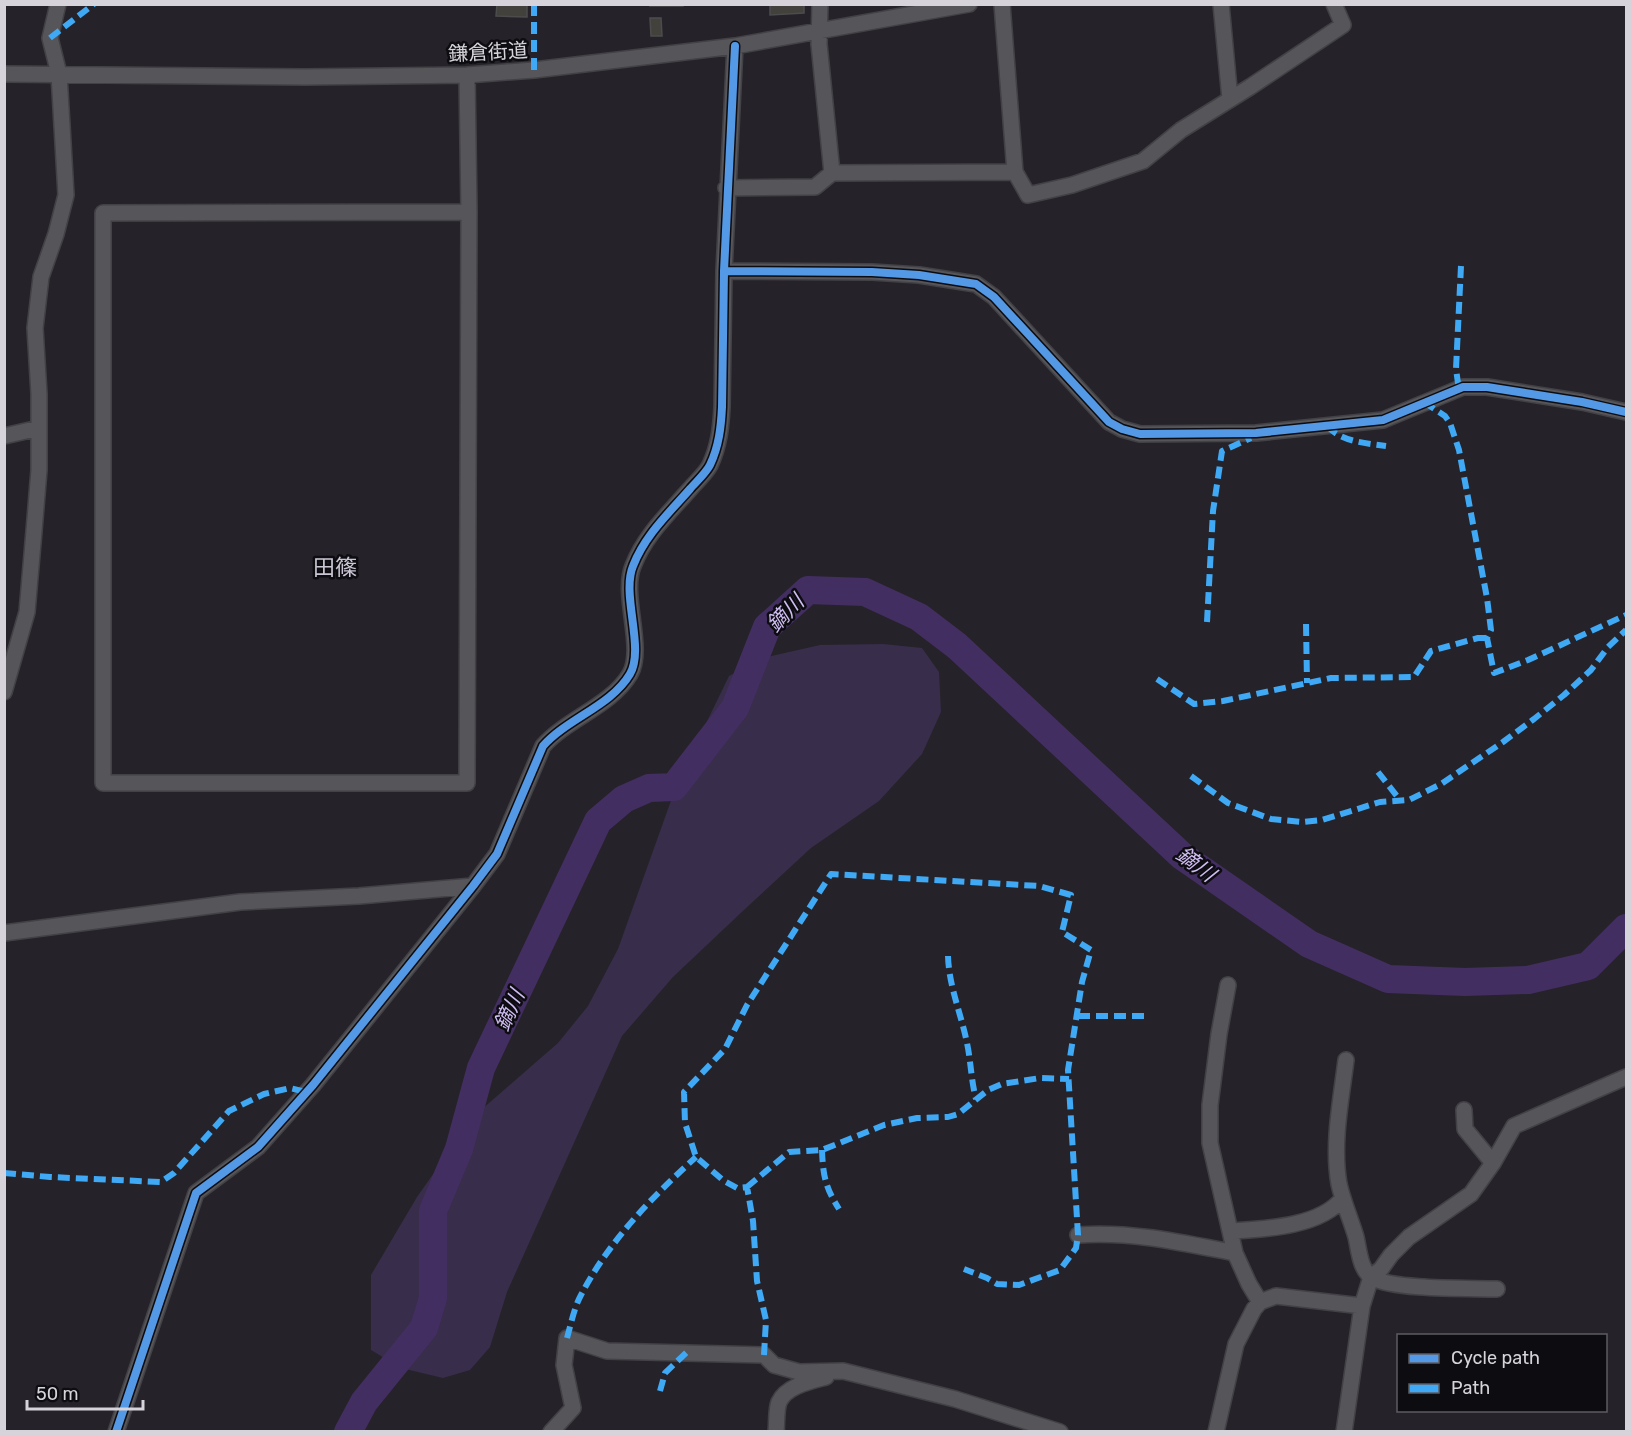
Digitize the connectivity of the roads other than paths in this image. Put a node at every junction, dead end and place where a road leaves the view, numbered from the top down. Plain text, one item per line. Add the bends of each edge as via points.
1 (58, 4) edge
2 (820, 4) edge
3 (969, 4) edge
4 (1002, 4) edge
5 (1221, 4) edge
6 (1334, 4) edge
7 (818, 32) junction
8 (735, 46) junction
9 (4, 74) edge
10 (59, 74) junction
11 (467, 75) junction
12 (1230, 99) junction
13 (1015, 172) junction
14 (832, 173) junction
15 (726, 188) junction
16 (469, 212) junction
17 (723, 271) junction
18 (1626, 412) edge
19 (39, 428) junction
20 (4, 436) edge
21 (4, 692) edge
22 (473, 886) junction
23 (4, 933) edge
24 (1228, 985) dead end
25 (1346, 1060) dead end
26 (1626, 1077) edge
27 (1464, 1110) dead end
28 (1493, 1163) junction
29 (1343, 1198) junction
30 (1230, 1231) junction
31 (1078, 1234) dead end
32 (1235, 1253) junction
33 (1371, 1277) junction
34 (1497, 1289) dead end
35 (1260, 1302) junction
36 (1362, 1306) junction
37 (843, 1371) junction
38 (116, 1431) edge
39 (551, 1431) edge
40 (776, 1431) edge
41 (1060, 1431) edge
42 (1216, 1431) edge
43 (1344, 1431) edge

1 - 10 street via 50,38
2 - 7 street
3 - 7 street, 鎌倉街道
4 - 13 street
5 - 12 street
6 - 12 street via 1343,25
7 - 8 street, 鎌倉街道
7 - 14 street
8 - 11 street, 鎌倉街道
8 - 15 street
9 - 10 street, 鎌倉街道
10 - 11 street, 鎌倉街道
10 - 19 street via 66,195 41,277 35,328
11 - 16 street
12 - 13 street via 1181,130 1143,161 1028,195
13 - 14 street
14 - 15 street via 815,187
15 - 17 street
16 - 16 street via 467,783 103,783 103,213
17 - 18 street via 872,272 976,284 994,297 1109,422 1140,434 1256,433 1383,420 1463,387 1487,387
17 - 22 street via 720,439 710,466 645,540 632,568 636,656 631,672 605,700 556,732 543,746 497,854
19 - 20 street
19 - 21 street via 27,612
22 - 23 street via 240,902
22 - 38 street via 313,1085 258,1147 196,1193
24 - 30 street via 1210,1105 1210,1143
25 - 29 street via 1338,1129 1338,1174
26 - 28 street via 1514,1126
27 - 28 street via 1466,1129
28 - 33 street via 1471,1194 1409,1237
29 - 30 street via 1318,1216 1286,1226
29 - 33 street via 1362,1263
30 - 32 street
31 - 32 street via 1143,1236
32 - 35 street
33 - 34 street via 1385,1283
33 - 36 street
35 - 36 street via 1276,1296
35 - 42 street via 1236,1344
36 - 43 street
37 - 39 street via 799,1372 774,1365 765,1355 607,1351 567,1338 564,1365 573,1408
37 - 40 street via 793,1388 783,1396
37 - 41 street

